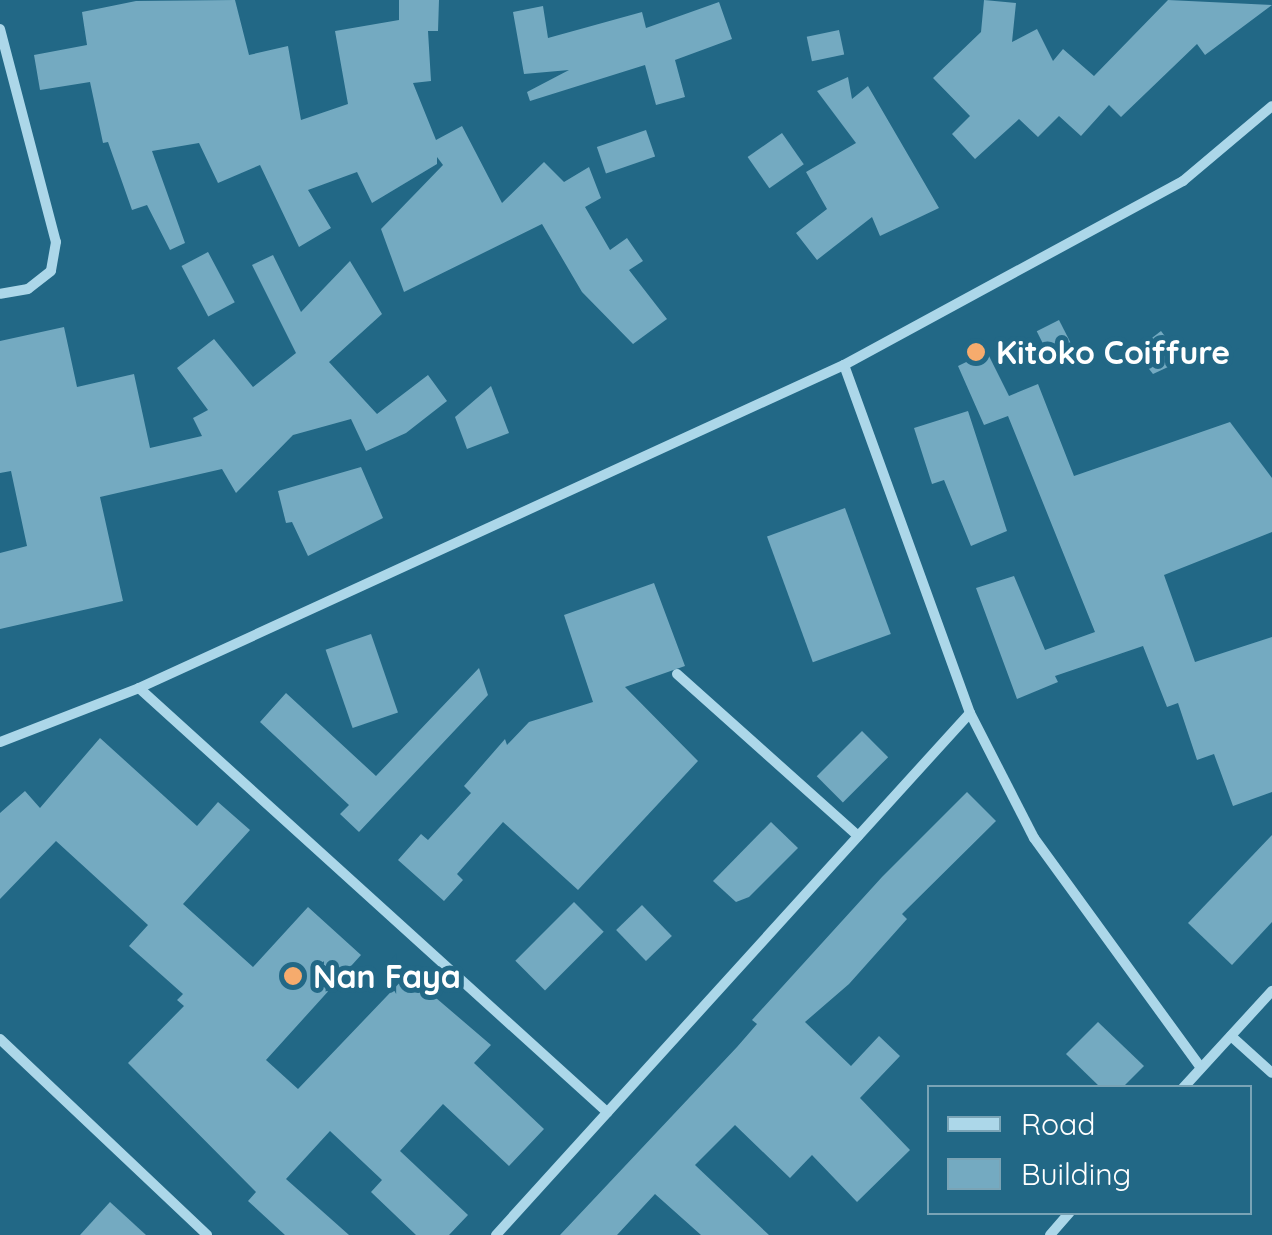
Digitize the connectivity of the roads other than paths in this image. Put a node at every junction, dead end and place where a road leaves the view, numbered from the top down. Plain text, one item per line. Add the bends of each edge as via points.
1 (0, 29) edge
2 (1272, 106) edge
3 (0, 294) edge
4 (844, 364) junction
5 (677, 674) dead end
6 (139, 688) junction
7 (970, 713) junction
8 (0, 742) edge
9 (858, 836) junction
10 (1272, 991) edge
11 (1231, 1036) junction
12 (0, 1039) edge
13 (1201, 1068) junction
14 (1272, 1072) edge
15 (1187, 1085) edge
16 (608, 1112) junction
17 (1067, 1215) edge
18 (208, 1235) edge
19 (496, 1235) edge
20 (1050, 1235) edge

1 - 3 street via 56,242 51,271 28,289
2 - 4 street via 1183,181
4 - 6 street
4 - 7 street
5 - 9 street
6 - 8 street
6 - 16 street
7 - 9 street
7 - 13 street via 1034,838
9 - 16 street
10 - 11 street
11 - 13 street
11 - 14 street
12 - 18 street
13 - 15 street
16 - 19 street
17 - 20 street

